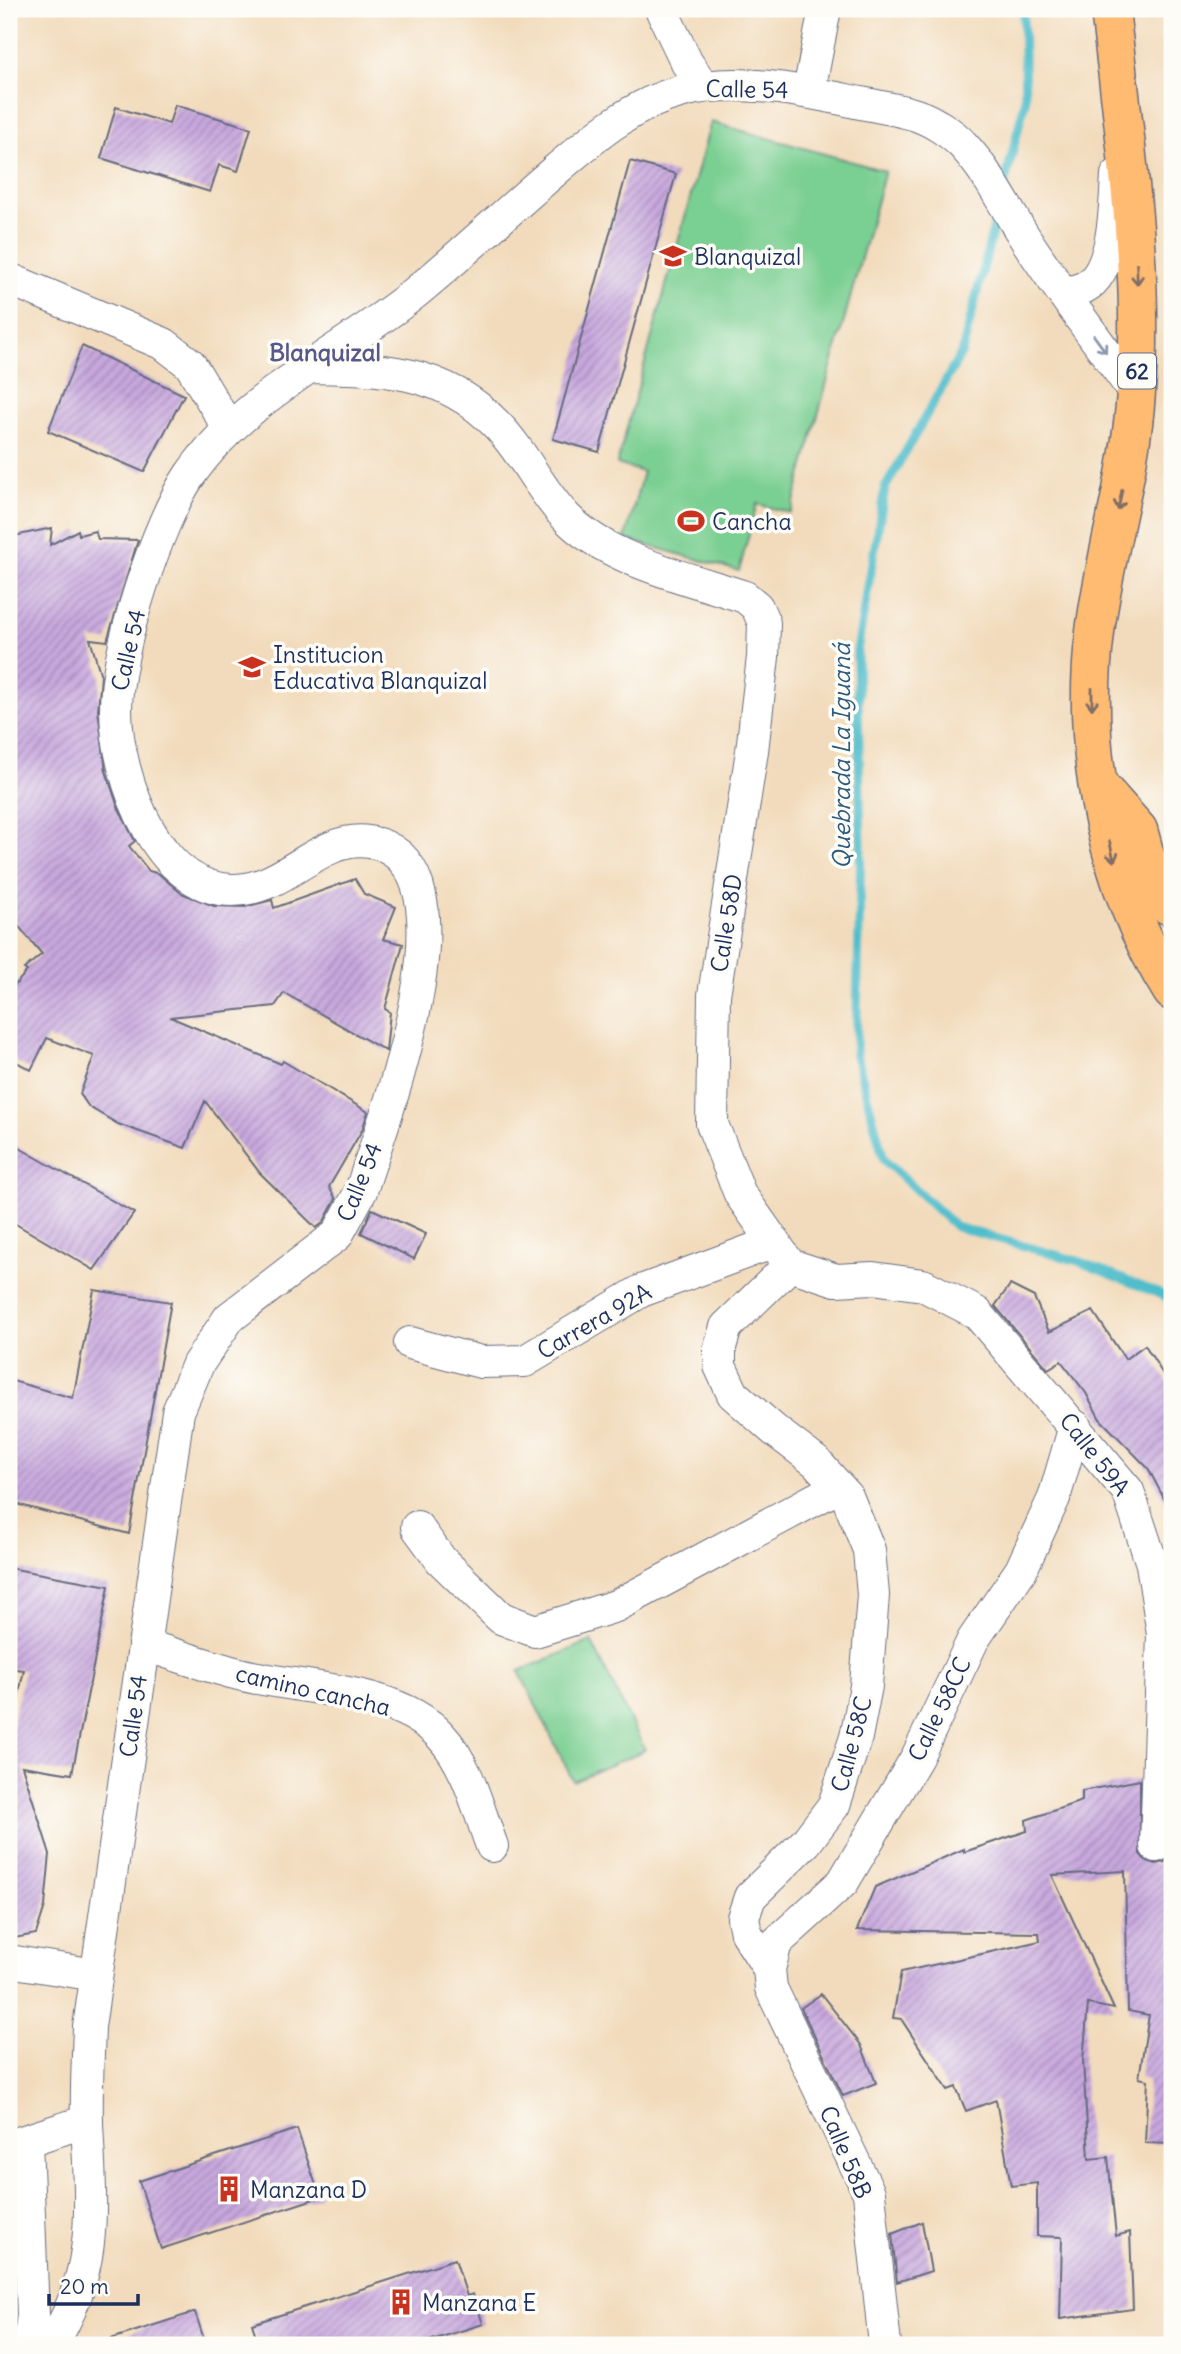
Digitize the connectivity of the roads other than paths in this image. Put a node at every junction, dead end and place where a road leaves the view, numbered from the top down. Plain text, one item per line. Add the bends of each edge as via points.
1 (661, 9) edge
2 (825, 9) edge
3 (1112, 14) edge
4 (703, 86) junction
5 (809, 91) junction
6 (1121, 109) junction
7 (9, 279) edge
8 (1064, 294) junction
9 (307, 367) junction
10 (1136, 394) junction
11 (228, 427) junction
12 (1097, 785) junction
13 (1172, 907) edge
14 (1172, 991) edge
15 (782, 1253) junction
16 (410, 1343) dead end
17 (1074, 1426) junction
18 (838, 1487) junction
19 (417, 1527) dead end
20 (144, 1645) junction
21 (492, 1846) dead end
22 (1156, 1846) dead end
23 (9, 1961) edge
24 (769, 1969) junction
25 (96, 1975) junction
26 (87, 2121) junction
27 (18, 2143) edge
28 (29, 2345) edge
29 (51, 2345) edge
30 (885, 2345) edge

1 - 4 street
2 - 5 street
3 - 6 highway, 62
4 - 5 street, Calle 54
4 - 9 street, Calle 54 via 663,97 598,133 416,292 343,347
5 - 8 street, Calle 54 via 919,116 958,139 985,172
6 - 8 street via 1112,234 1100,271 1087,286
6 -> 10 highway, 62 via 1136,251
7 - 11 street via 164,344 190,364
8 -> 10 street, Calle 54
9 - 11 street, Calle 54
9 - 15 street, Calle 58D via 386,368 449,387 496,423 567,518 602,544 745,597 757,607 764,623 763,657 714,995 712,1124 740,1194
10 -> 12 highway, 62 via 1095,631 1091,732
11 - 20 street, Calle 54 via 186,481 170,513 124,656 116,710 124,764 134,792 162,852 178,870 223,890 269,882 348,842 383,846 399,856 418,886 423,956 416,1011 350,1214 337,1235 229,1318 188,1385 178,1412
12 - 13 highway via 1138,830 1157,899
12 -> 14 highway, 62 via 1115,863 1136,922
15 - 16 street, Carrera 92A via 641,1291 524,1360 481,1362
15 - 17 street, Calle 59A via 836,1280 873,1278 923,1285 977,1313
15 - 18 street, Calle 58C via 726,1327 720,1366 733,1394 816,1462
17 - 22 street, Calle 59A via 1128,1491 1152,1564 1163,1634
17 - 24 street, Calle 58CC via 1054,1498 1021,1570 973,1640 917,1757 843,1882 776,1942
18 - 19 street via 616,1606 535,1630 501,1618 440,1560
18 - 24 street, Calle 58C via 847,1496 869,1550 873,1595 866,1686 856,1737 834,1805 806,1842 750,1897 743,1918 746,1933
20 - 21 street, camino cancha via 237,1674 382,1702 426,1723 460,1762
20 - 25 street, Calle 54
23 - 25 street
24 - 30 street, Calle 58B via 771,1988 869,2193
25 - 26 street, Calle 54 via 89,2027
26 - 27 street
26 - 29 street, Calle 54 via 89,2249 74,2306
27 - 28 street via 33,2315

